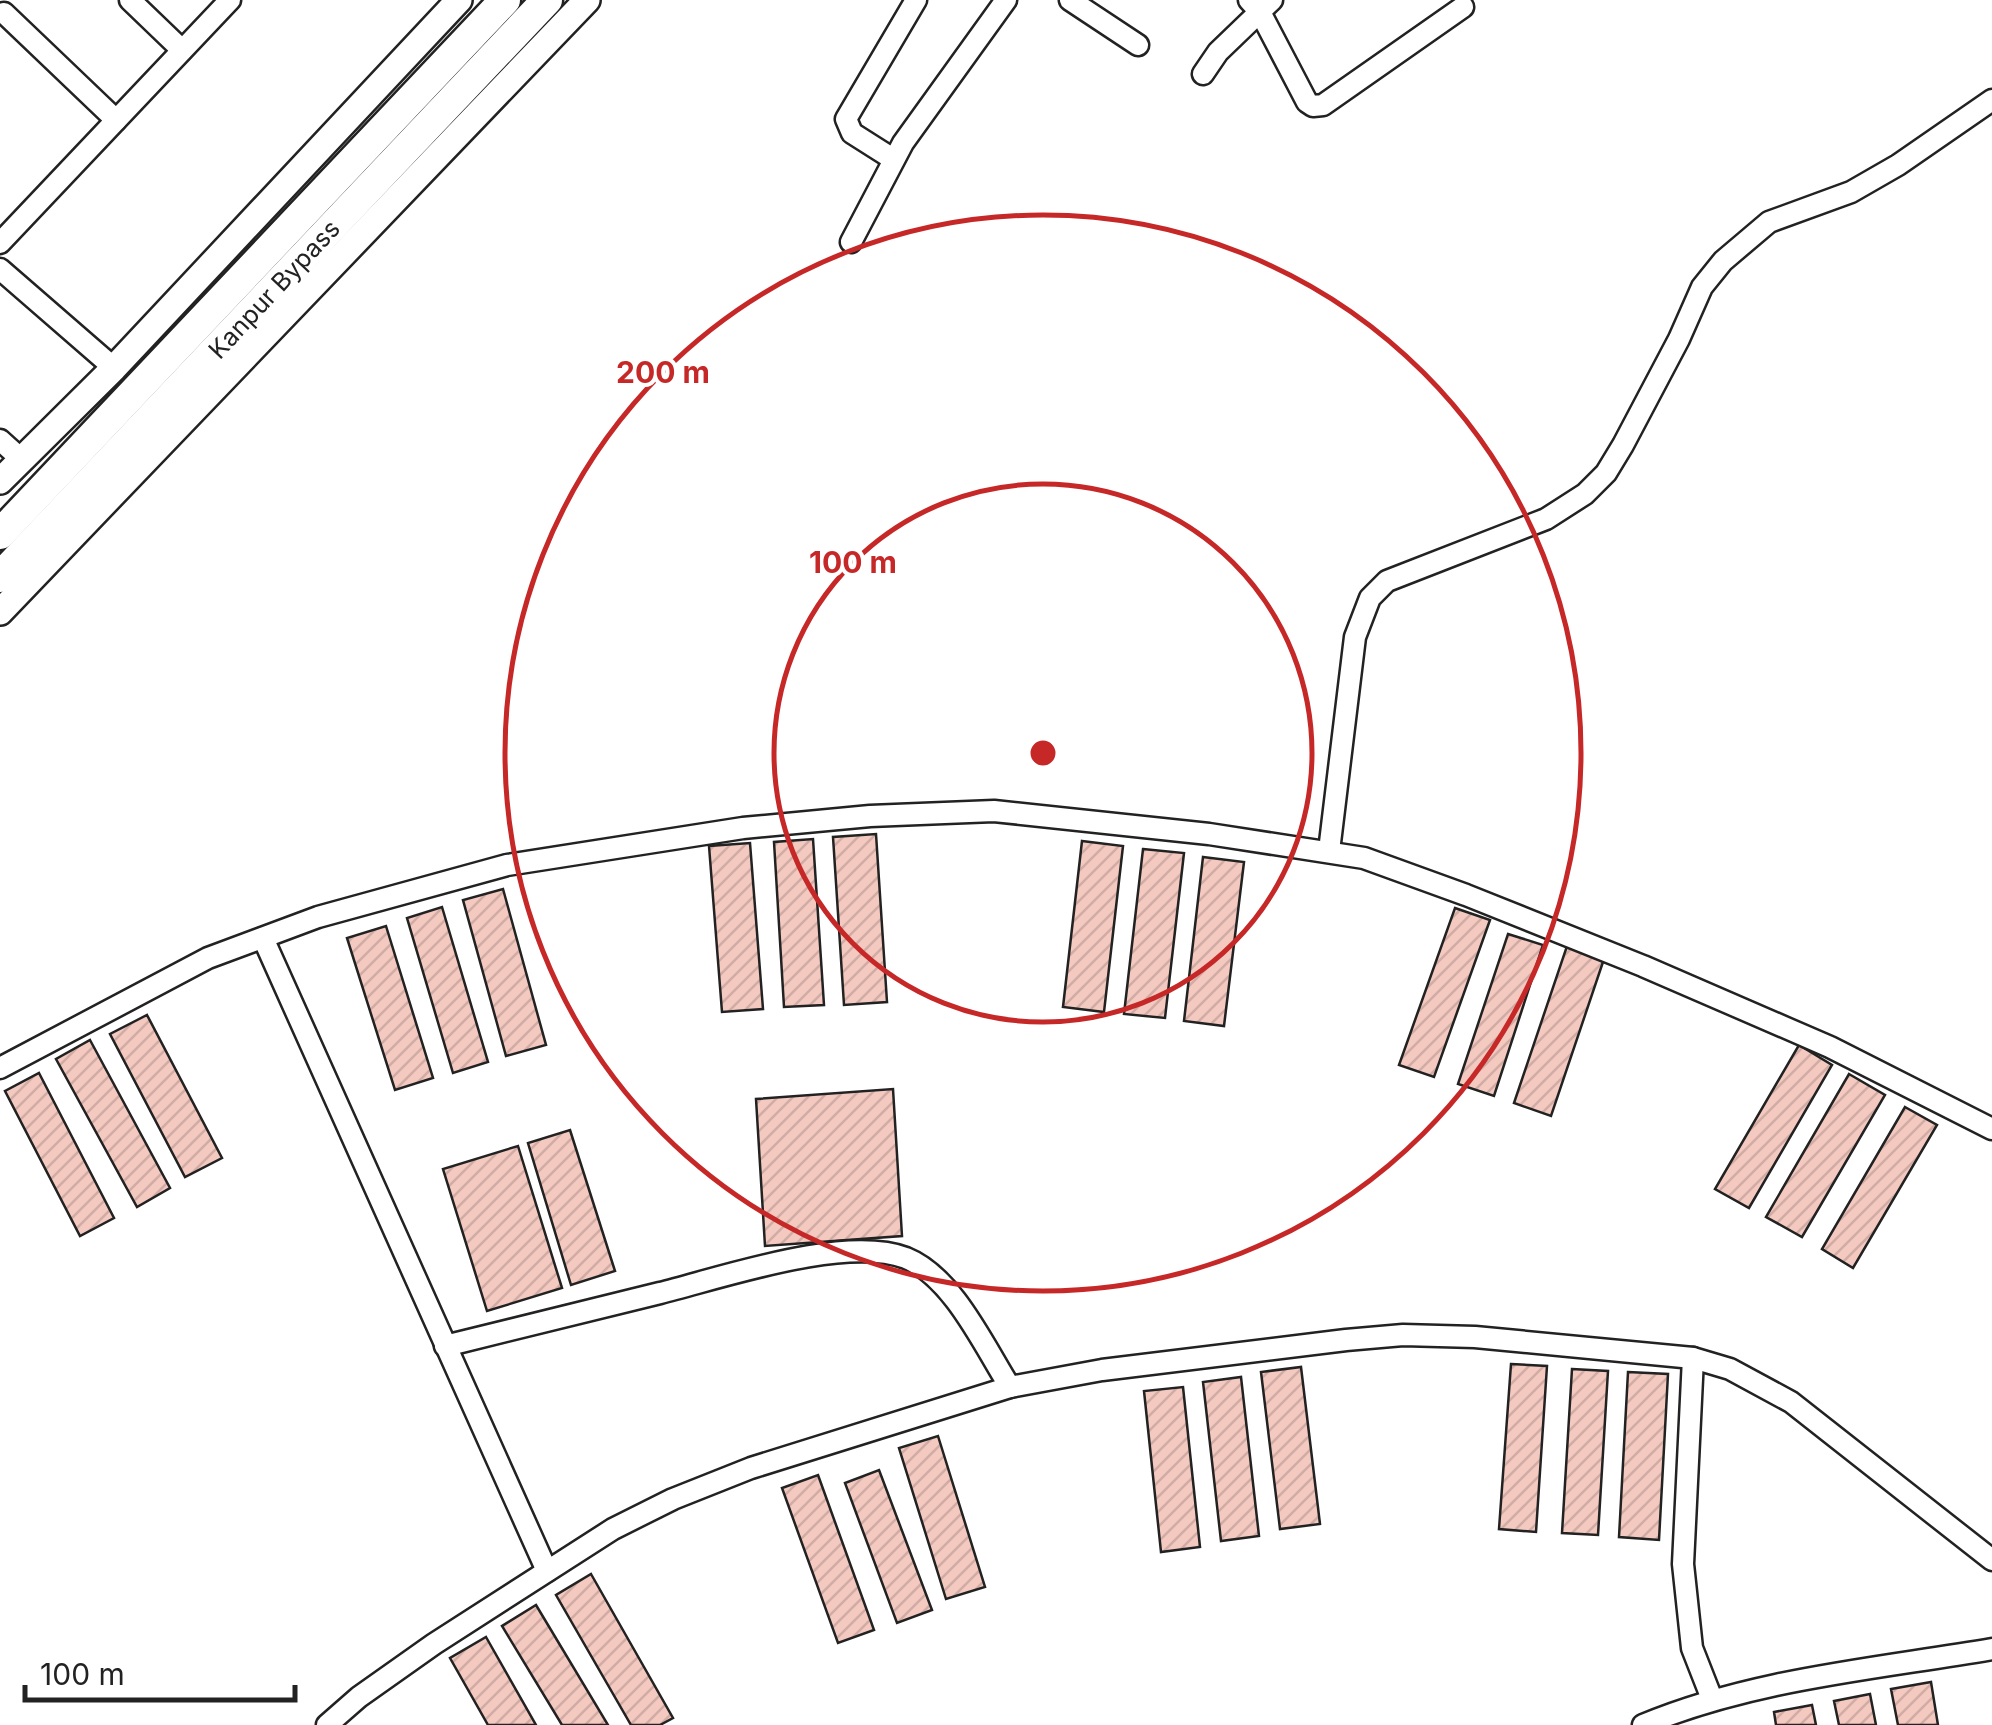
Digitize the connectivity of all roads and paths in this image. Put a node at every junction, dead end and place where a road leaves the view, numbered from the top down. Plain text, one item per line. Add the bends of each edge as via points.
1 (130, 0) edge
2 (230, 0) edge
3 (460, 0) edge
4 (505, 0) edge
5 (548, 0) edge
6 (587, 0) edge
7 (916, 0) edge
8 (1006, 0) edge
9 (1070, 0) edge
10 (1260, 4) edge
11 (1463, 7) dead end
12 (8, 10) edge
13 (1138, 45) dead end
14 (182, 50) junction
15 (1203, 74) dead end
16 (1992, 100) edge
17 (116, 120) junction
18 (893, 159) junction
19 (0, 242) edge
20 (852, 242) dead end
21 (0, 269) edge
22 (114, 368) junction
23 (0, 440) edge
24 (21, 459) junction
25 (0, 481) edge
26 (0, 534) edge
27 (0, 577) edge
28 (0, 612) edge
29 (1328, 850) junction
30 (262, 938) junction
31 (0, 1068) edge
32 (1992, 1129) edge
33 (445, 1346) junction
34 (1693, 1358) junction
35 (1010, 1387) junction
36 (1992, 1560) edge
37 (547, 1571) junction
38 (1992, 1649) edge
39 (1712, 1699) junction
40 (326, 1725) edge
41 (1643, 1725) edge

1 - 14 street
2 - 14 street
3 - 22 main road
4 - 26 highway, Kanpur Bypass
5 - 27 highway, Kanpur Bypass
6 - 28 main road
7 - 18 street via 846,119 852,133
8 - 18 street
9 - 13 street
10 - 11 street via 1313,106
10 - 15 street
12 - 17 street
14 - 17 street
16 - 29 street via 1851,192 1769,222 1723,261 1702,286 1623,445 1585,494 1546,519 1388,581 1370,598 1355,638
17 - 19 street
18 - 20 street
21 - 22 street
22 - 24 main road
23 - 24 street
24 - 25 main road
29 - 30 street via 994,811 870,816 743,828 507,865
29 - 32 street via 1466,895 1643,966 1830,1047
30 - 31 street via 208,958
30 - 33 street
33 - 35 street via 792,1260 874,1250 907,1258 950,1292
33 - 37 street
34 - 35 street via 1404,1335
34 - 36 street via 1791,1402
34 - 39 street via 1684,1578 1692,1648
35 - 37 street via 751,1468 613,1529
37 - 40 street
38 - 39 street
39 - 41 street

